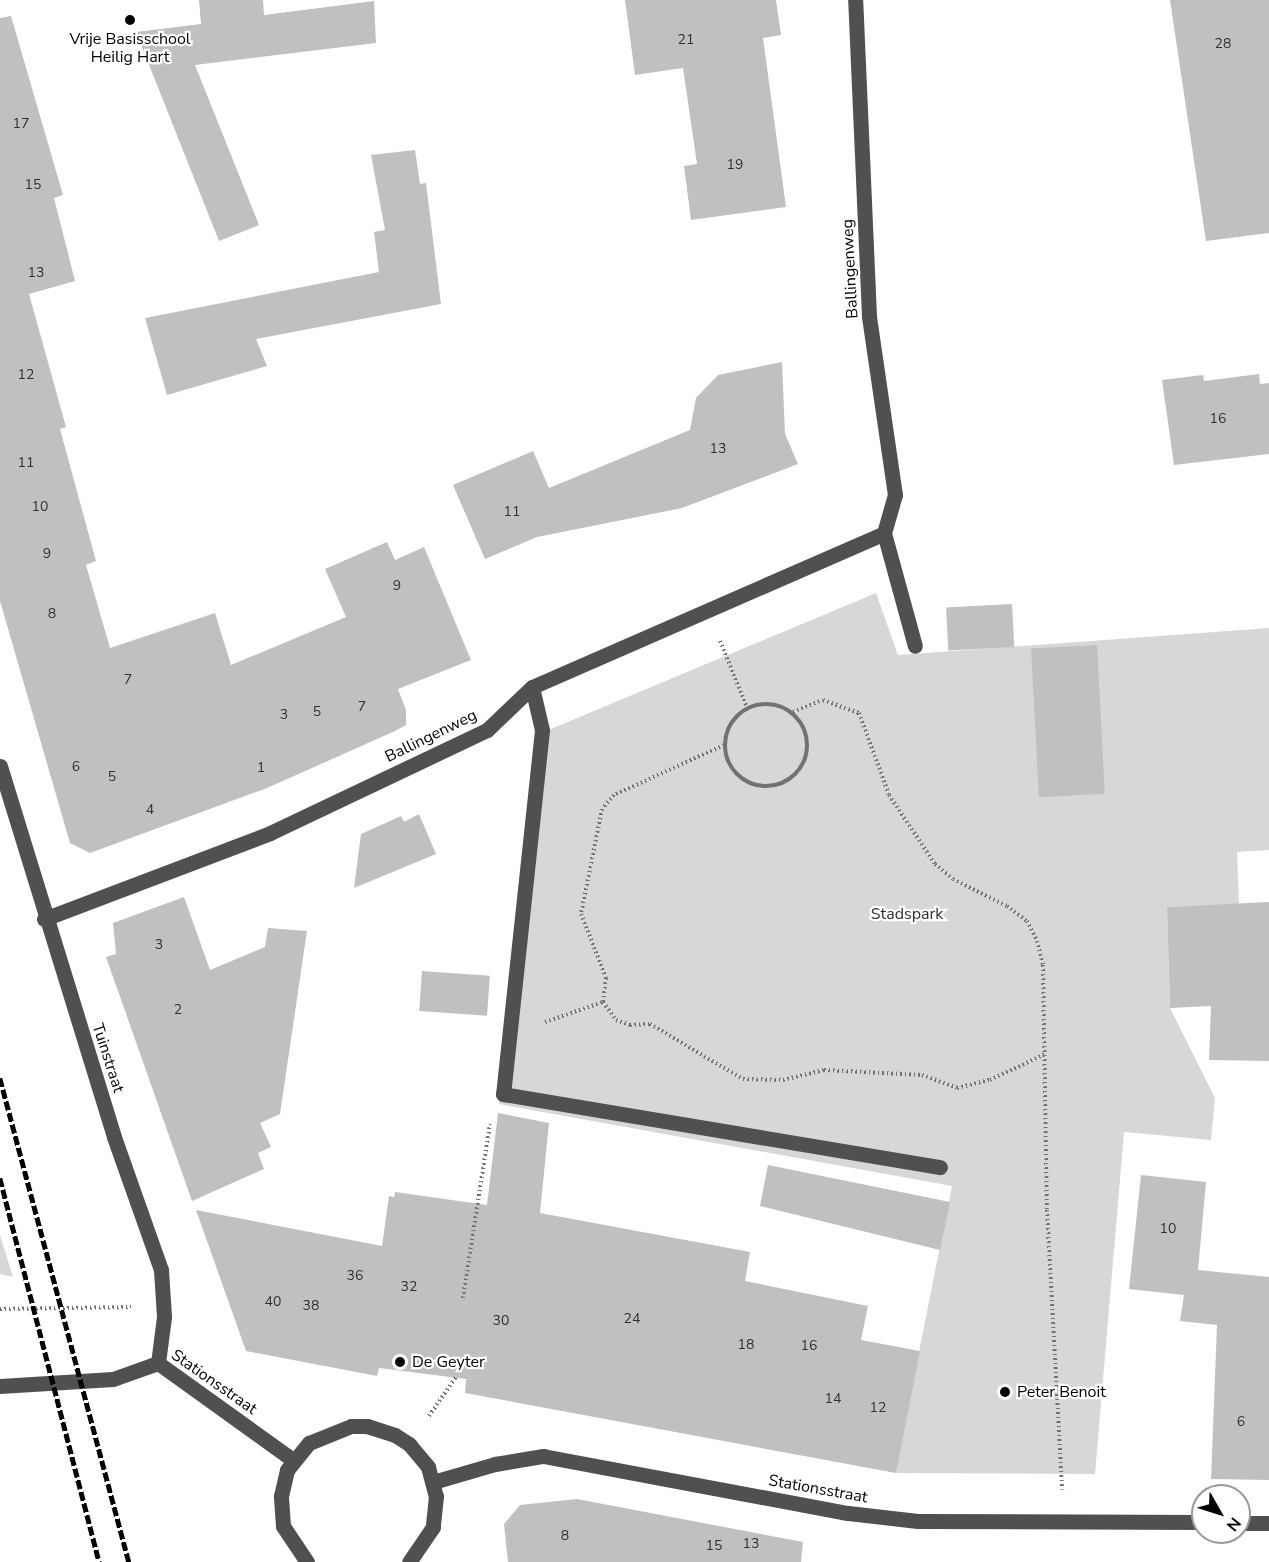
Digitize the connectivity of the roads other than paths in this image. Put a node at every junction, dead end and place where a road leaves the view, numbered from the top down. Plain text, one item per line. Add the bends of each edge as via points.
1 (855, 0) edge
2 (884, 532) junction
3 (915, 646) dead end
4 (532, 687) junction
5 (0, 766) edge
6 (44, 918) junction
7 (940, 1167) dead end
8 (159, 1363) junction
9 (0, 1386) edge
10 (293, 1460) junction
11 (433, 1482) junction
12 (1191, 1522) edge
13 (1251, 1522) edge
14 (1269, 1523) edge
15 (307, 1562) edge
16 (410, 1562) edge

1 - 2 street, Ballingenweg via 869,316 896,495
2 - 3 street
2 - 4 street, Ballingenweg
4 - 6 street, Ballingenweg via 487,730 270,833
4 - 7 street via 542,730 503,1094
5 - 6 street, Tuinstraat
6 - 8 street, Tuinstraat via 161,1270 164,1307
8 - 9 street, Stationsstraat via 113,1379
8 - 10 street, Stationsstraat
10 - 11 street via 322,1435 351,1426 381,1429 409,1444 428,1467
10 - 15 street via 284,1480 281,1511 290,1540
11 - 12 street, Stationsstraat via 495,1464 543,1456 848,1513 918,1521
11 - 16 street via 433,1527
13 - 14 street

